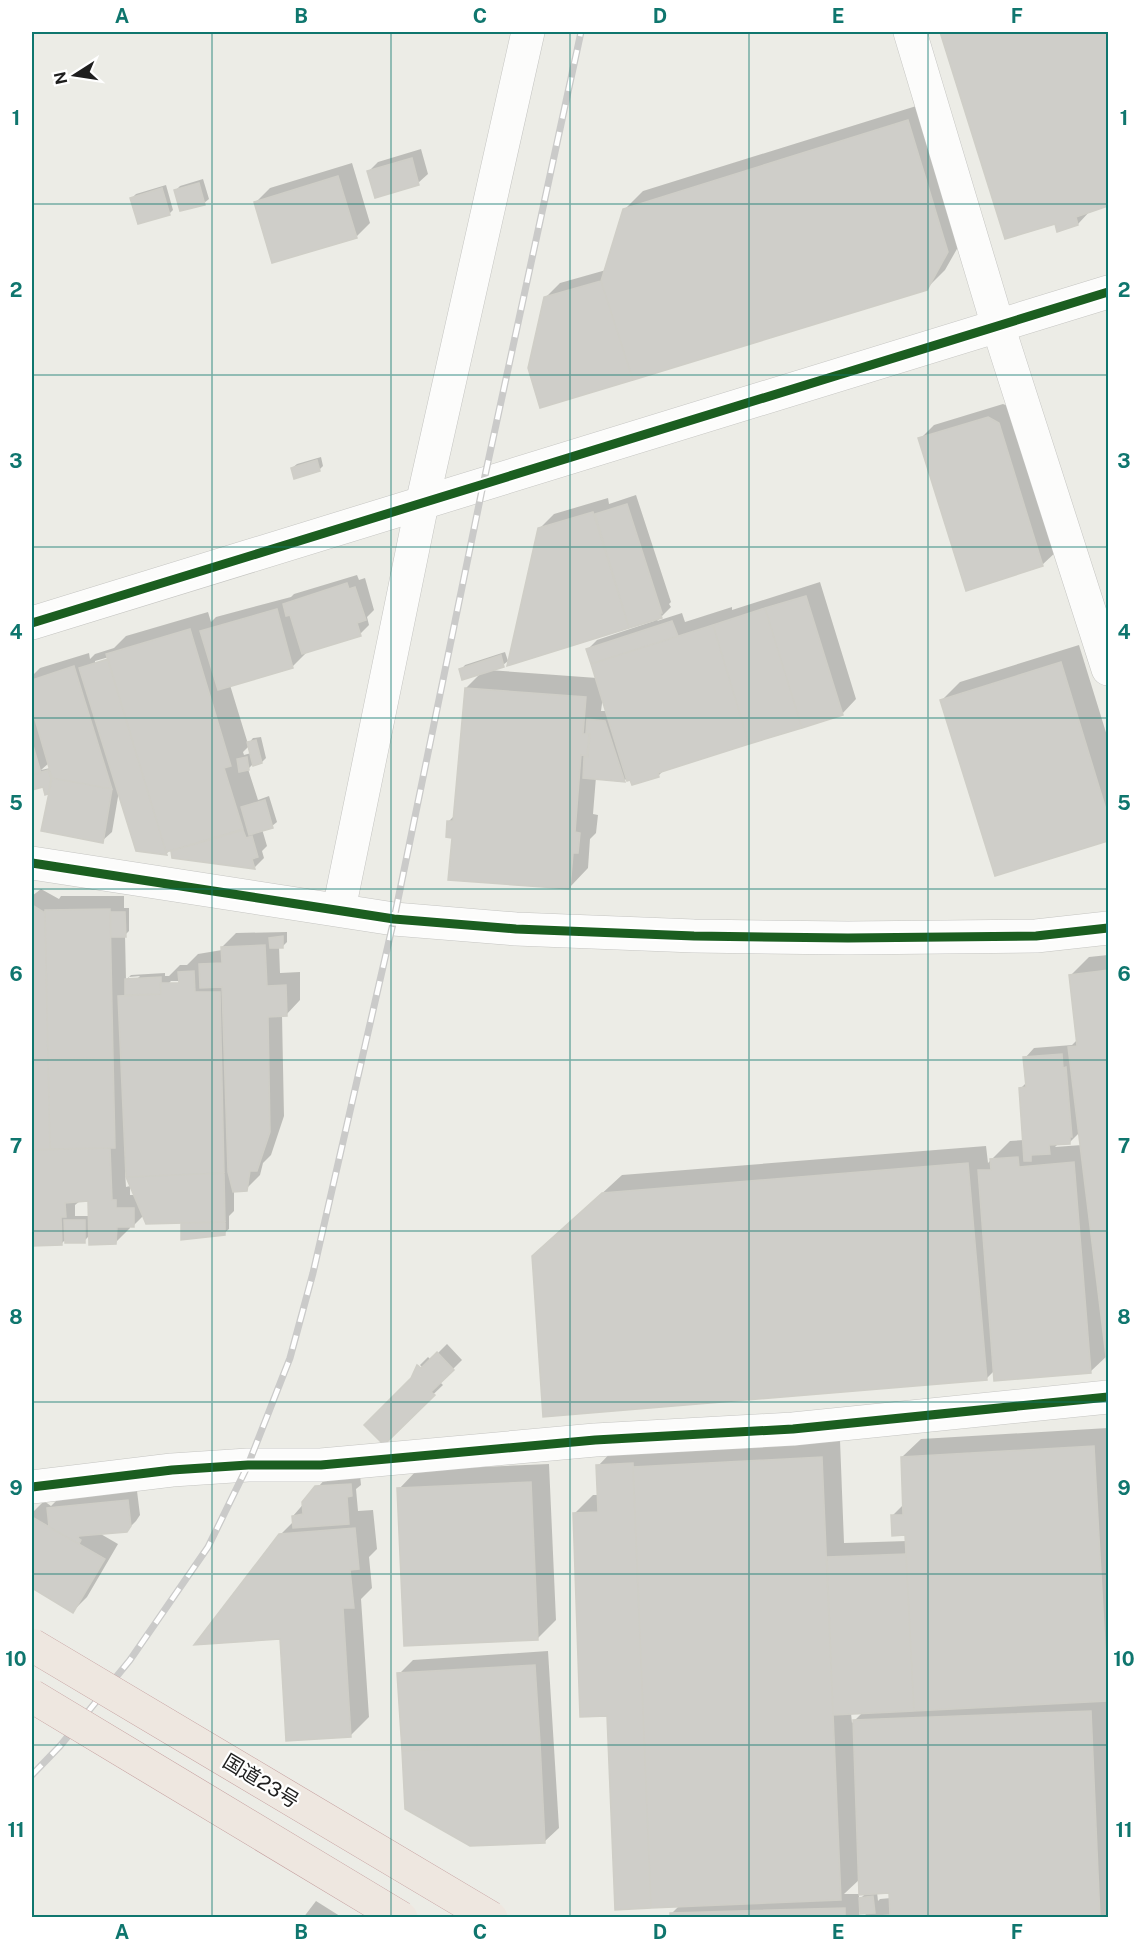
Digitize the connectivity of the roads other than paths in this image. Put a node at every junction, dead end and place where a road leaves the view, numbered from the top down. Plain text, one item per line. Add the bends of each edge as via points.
1 (528, 32) edge
2 (910, 32) edge
3 (1108, 292) edge
4 (998, 326) junction
5 (422, 504) junction
6 (1099, 604) edge
7 (32, 623) edge
8 (1108, 669) edge
9 (32, 863) edge
10 (339, 909) junction
11 (1108, 928) edge
12 (1108, 1397) edge
13 (32, 1487) edge
14 (32, 1645) edge
15 (32, 1696) edge
16 (401, 1917) edge
17 (491, 1917) edge

1 - 5 street
2 - 4 street
3 - 4 street
4 - 5 street
4 - 6 street
5 - 7 street
5 - 10 street
6 - 8 street
9 - 10 street
10 - 11 street via 394,919 516,929 694,936 1036,936
12 - 13 street via 793,1430 595,1440 321,1465 172,1470
14 - 17 highway, 国道23号, bridge
15 - 16 highway, bridge

